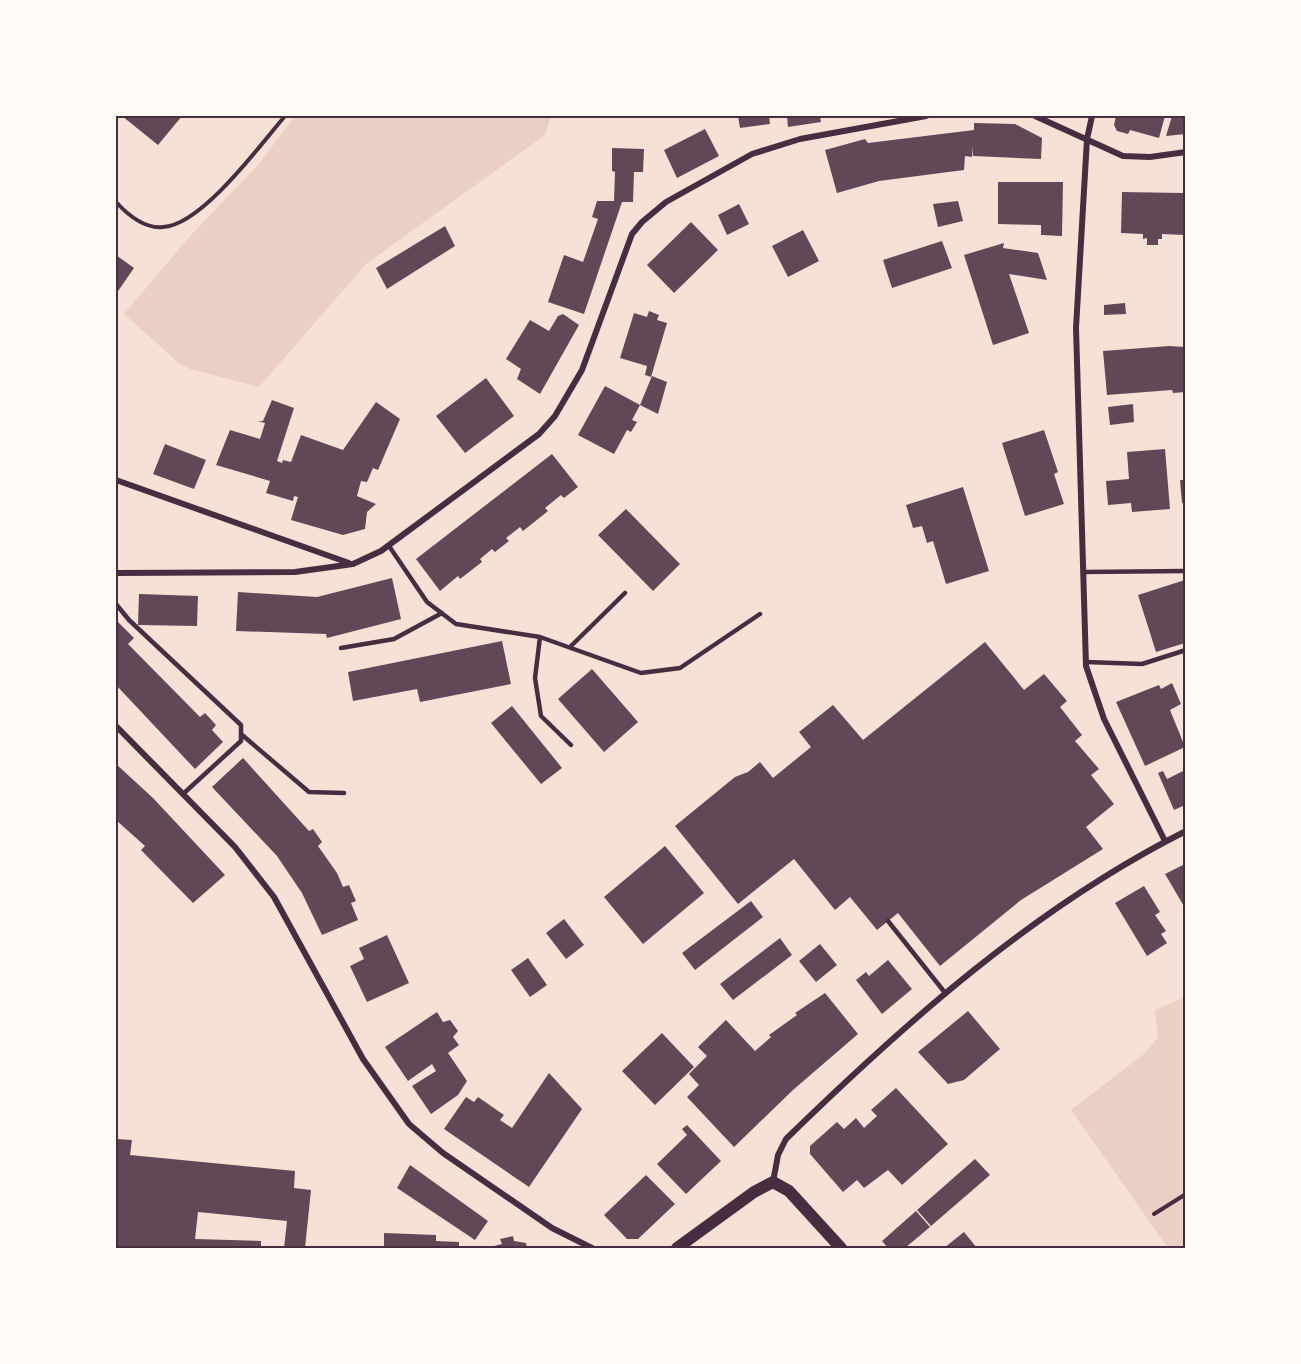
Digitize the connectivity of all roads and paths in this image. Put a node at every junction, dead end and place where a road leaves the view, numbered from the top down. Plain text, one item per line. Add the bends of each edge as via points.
1 (285, 116) edge
2 (926, 116) edge
3 (1035, 116) edge
4 (1092, 116) edge
5 (1087, 139) junction
6 (1185, 152) edge
7 (116, 202) edge
8 (116, 480) edge
9 (389, 546) junction
10 (353, 564) junction
11 (1185, 571) edge
12 (1083, 572) junction
13 (116, 573) edge
14 (625, 593) dead end
15 (116, 604) edge
16 (442, 613) junction
17 (760, 614) dead end
18 (540, 637) junction
19 (570, 647) junction
20 (340, 648) dead end
21 (1185, 650) edge
22 (1086, 662) junction
23 (116, 726) edge
24 (241, 735) junction
25 (571, 745) dead end
26 (344, 793) dead end
27 (183, 794) junction
28 (1185, 831) edge
29 (1165, 841) junction
30 (888, 921) dead end
31 (946, 994) junction
32 (773, 1182) junction
33 (1185, 1194) edge
34 (1154, 1214) dead end
35 (592, 1248) edge
36 (677, 1248) edge
37 (841, 1248) edge

1 - 7 path via 232,180 179,222 163,228 140,221
2 - 9 street via 800,139 752,154 666,202 632,234 582,370 555,416 539,434
3 - 5 street
4 - 5 street
5 - 6 street via 1123,156
5 - 12 street via 1076,328
8 - 10 street
9 - 10 street
9 - 16 lane via 427,602
10 - 13 street via 295,572
11 - 12 lane
12 - 22 street
14 - 19 lane
15 - 24 lane via 241,725
16 - 18 lane via 456,624
16 - 20 lane via 394,639
17 - 19 lane via 680,668 641,673
18 - 19 lane
18 - 25 lane via 535,678 541,716
21 - 22 lane via 1142,664
22 - 29 street via 1104,719
23 - 27 street
24 - 26 lane via 309,792
24 - 27 lane via 241,741
27 - 35 street via 235,847 274,897 363,1059 409,1124 443,1153 552,1228
28 - 29 street
29 - 31 street via 1051,911
30 - 31 lane
31 - 32 street via 786,1139 778,1155
32 - 36 main road
32 - 37 main road via 789,1191
33 - 34 path

